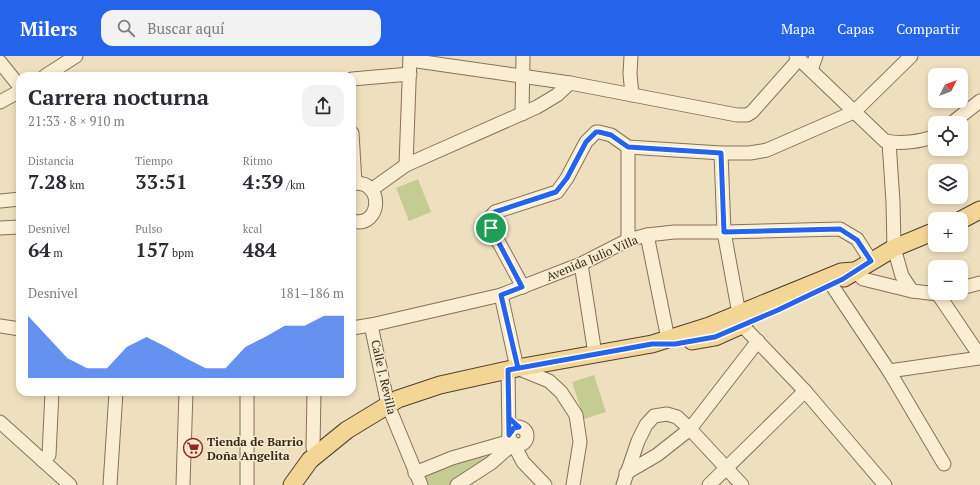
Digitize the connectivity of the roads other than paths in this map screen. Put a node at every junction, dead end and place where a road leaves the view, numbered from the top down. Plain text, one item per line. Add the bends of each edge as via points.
1 (76, 56) edge
2 (523, 56) edge
3 (631, 56) edge
4 (816, 56) edge
5 (911, 56) edge
6 (798, 58) edge
7 (0, 62) edge
8 (410, 63) edge
9 (811, 70) junction
10 (51, 72) edge
11 (522, 76) junction
12 (356, 78) edge
13 (16, 82) edge
14 (570, 83) junction
15 (16, 93) edge
16 (632, 95) junction
17 (980, 101) edge
18 (0, 102) edge
19 (854, 112) junction
20 (522, 114) junction
21 (961, 116) edge
22 (928, 139) edge
23 (889, 142) junction
24 (628, 147) junction
25 (721, 153) junction
26 (406, 164) junction
27 (356, 183) edge
28 (371, 190) junction
29 (16, 199) edge
30 (0, 200) edge
31 (980, 210) edge
32 (968, 216) edge
33 (356, 221) edge
34 (0, 228) edge
35 (16, 228) edge
36 (724, 232) junction
37 (928, 234) edge
38 (647, 235) junction
39 (628, 240) junction
40 (894, 248) junction
41 (871, 261) junction
42 (581, 264) junction
43 (854, 271) junction
44 (980, 283) edge
45 (831, 284) junction
46 (968, 286) edge
47 (522, 287) junction
48 (912, 291) junction
49 (928, 293) edge
50 (501, 295) junction
51 (944, 300) edge
52 (741, 320) junction
53 (371, 325) junction
54 (0, 326) edge
55 (356, 327) edge
56 (16, 328) edge
57 (668, 339) junction
58 (758, 340) junction
59 (652, 344) junction
60 (595, 354) junction
61 (980, 357) edge
62 (513, 369) junction
63 (889, 371) junction
64 (805, 391) junction
65 (52, 396) edge
66 (116, 396) edge
67 (186, 396) edge
68 (246, 396) edge
69 (314, 396) edge
70 (388, 405) junction
71 (509, 418) junction
72 (0, 422) edge
73 (690, 428) junction
74 (513, 442) junction
75 (317, 454) junction
76 (43, 461) junction
77 (944, 464) dead end
78 (727, 467) junction
79 (415, 472) junction
80 (624, 479) edge
81 (61, 482) edge
82 (110, 485) edge
83 (183, 485) edge
84 (247, 485) edge
85 (292, 485) edge
86 (421, 485) edge
87 (457, 485) edge
88 (544, 485) edge
89 (573, 485) edge
90 (708, 485) edge
91 (742, 485) edge
92 (885, 485) edge

1 - 10 street
2 - 11 street
3 - 16 street
4 - 9 street
5 - 19 street
6 - 9 street
6 - 16 street via 747,115
7 - 13 street
8 - 11 street
8 - 12 street
8 - 26 street
9 - 19 street
11 - 14 street
11 - 20 street
14 - 16 street
14 - 20 street via 557,95
15 - 18 street
17 - 21 street
19 - 23 street
19 - 25 street via 767,150
20 - 26 street
22 - 23 street
23 - 40 street
24 - 25 street
24 - 39 street
24 - 47 street via 611,135 596,132 586,142 567,178 556,192 495,212 489,219 491,228
25 - 36 street
26 - 28 street
27 - 28 street via 367,186
28 - 33 street via 376,201 373,214 362,221
29 - 30 street
31 - 32 main road
34 - 35 street
36 - 38 street, Avenida Julio Villa
36 - 41 street, Avenida Julio Villa via 840,229 857,240
36 - 52 street
37 - 40 main road
38 - 39 street, Avenida Julio Villa
38 - 57 street
39 - 42 street, Avenida Julio Villa
40 - 41 main road
40 - 48 street via 902,276
41 - 43 main road
42 - 47 street, Avenida Julio Villa
42 - 60 street
43 - 45 main road
43 - 48 street via 863,279
43 - 52 main road via 841,272
44 - 46 street
45 - 52 main road via 778,310
45 - 63 street
47 - 50 street, Avenida Julio Villa
48 - 49 street
50 - 53 street, Avenida Julio Villa
50 - 62 street
51 - 61 street
52 - 57 main road via 709,326
52 - 58 street
52 - 59 main road via 715,337 675,344
53 - 55 street, Avenida Julio Villa
53 - 70 street, Calle J. Revilla
54 - 56 street
57 - 59 main road
58 - 64 street
58 - 73 street
59 - 60 main road
60 - 62 main road
61 - 63 street
62 - 70 main road via 440,385 398,399
62 - 71 street
62 - 89 street via 548,381 561,392 576,415 580,442
63 - 77 street
64 - 78 street
64 - 92 street
65 - 76 street via 49,455
66 - 82 street
67 - 83 street
68 - 84 street
69 - 75 street via 313,448
70 - 75 main road via 347,430
70 - 79 street, Calle J. Revilla
71 - 74 street
71 - 74 street via 525,430 527,435 524,443
72 - 76 street
73 - 78 street
73 - 80 street
73 - 80 street via 677,417 667,414 654,416 638,441
74 - 79 street via 452,458
74 - 87 street via 491,463
74 - 88 street via 523,462
75 - 85 main road
76 - 81 street
78 - 90 street
78 - 91 street
79 - 86 street, Calle J. Revilla

